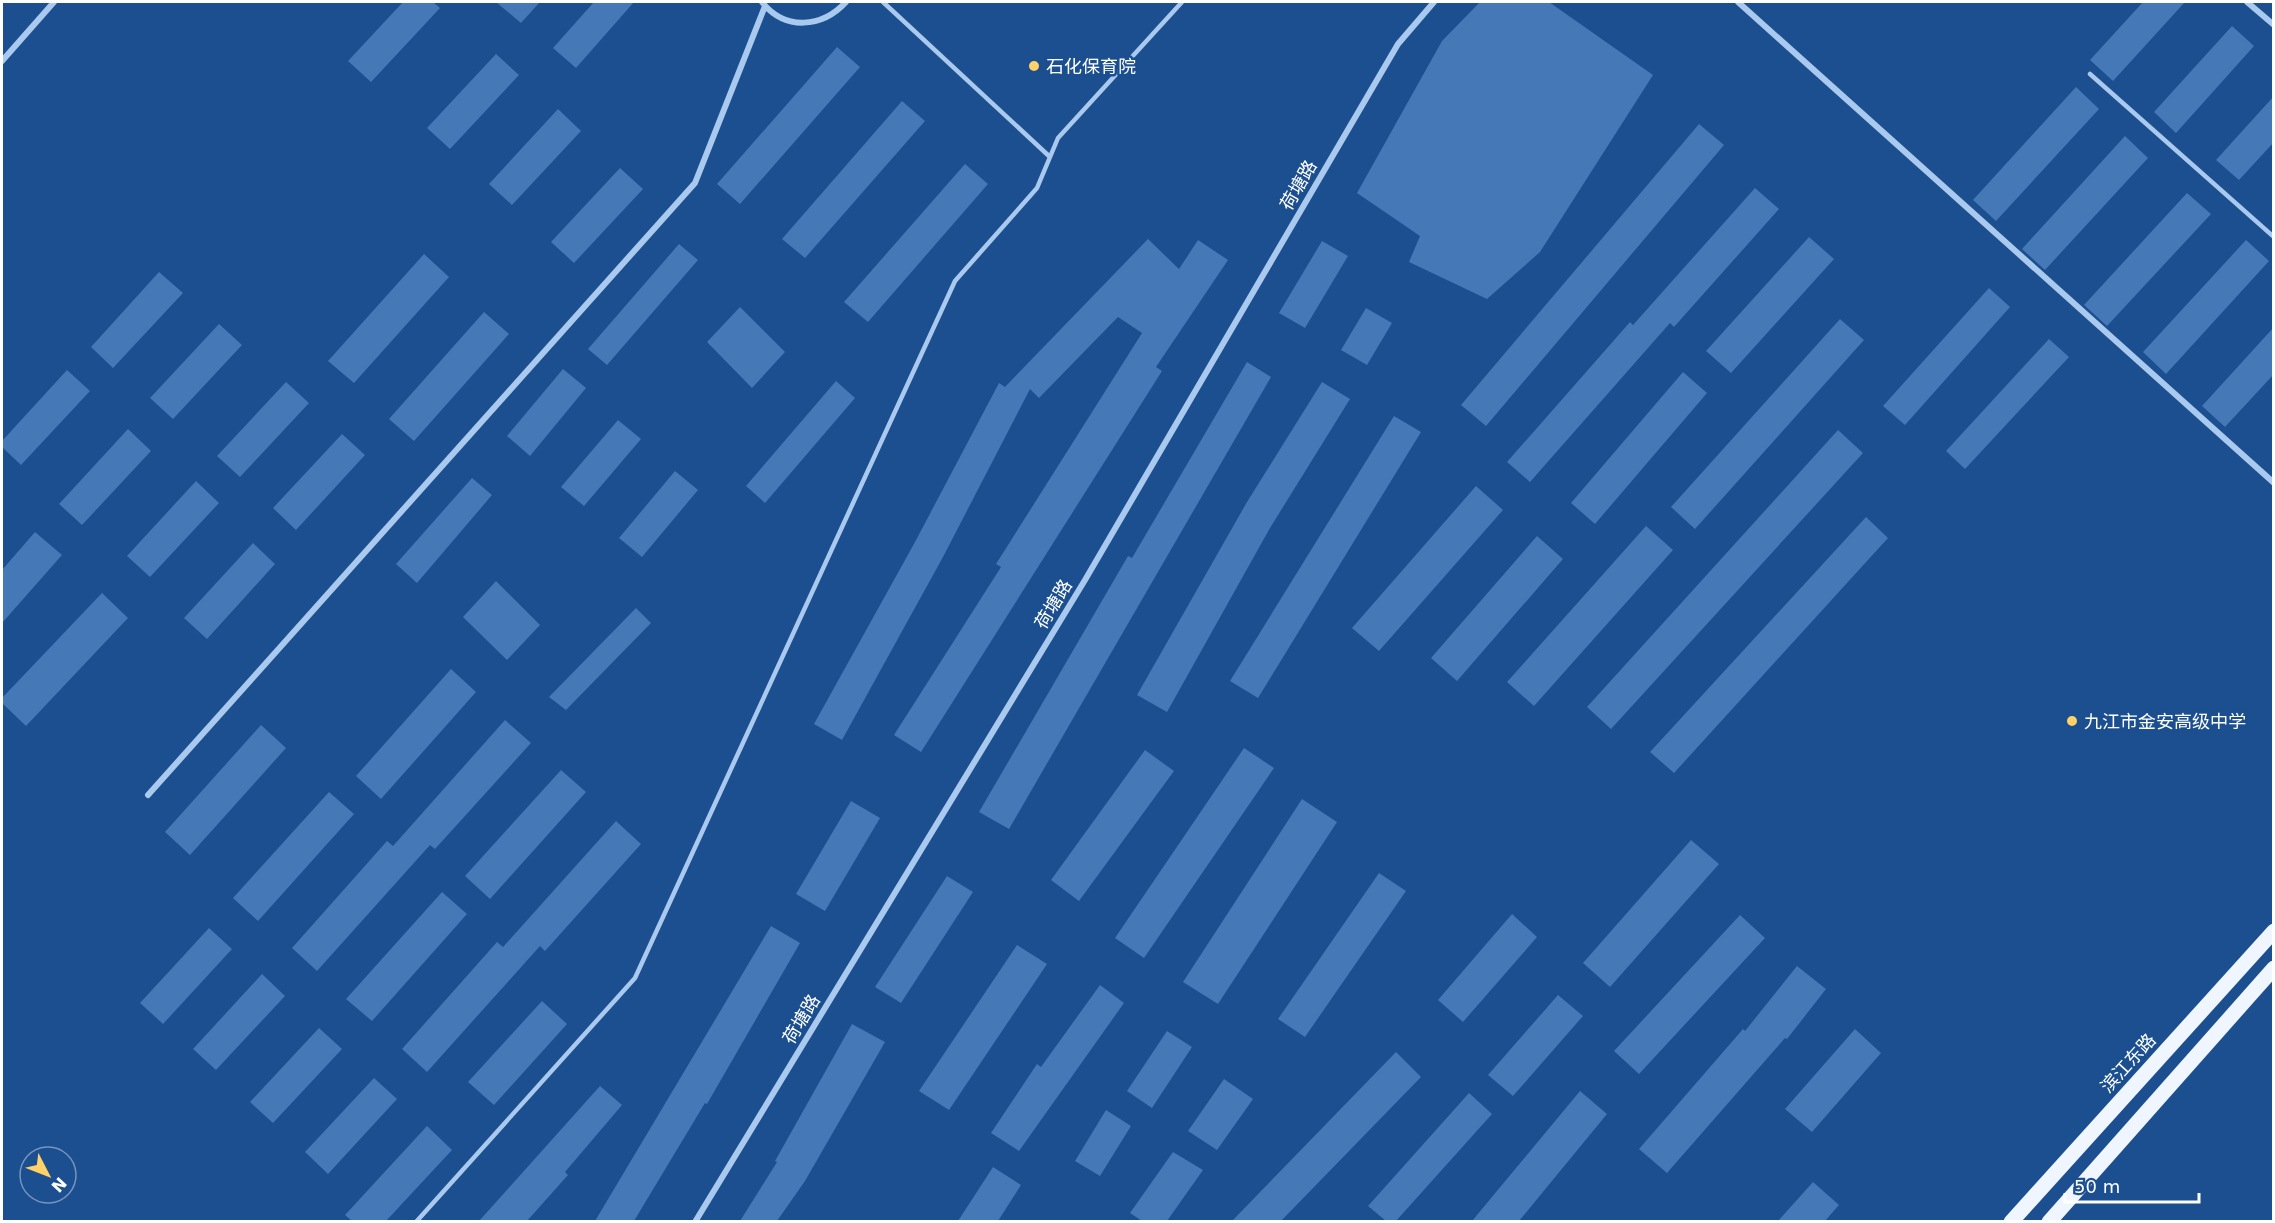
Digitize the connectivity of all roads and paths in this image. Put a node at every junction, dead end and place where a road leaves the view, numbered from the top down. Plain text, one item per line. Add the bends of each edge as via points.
1 (54, 2) edge
2 (846, 2) edge
3 (884, 2) edge
4 (1182, 2) edge
5 (1434, 2) edge
6 (1738, 2) edge
7 (2247, 2) edge
8 (764, 4) edge
9 (2274, 25) edge
10 (2, 61) edge
11 (2090, 74) dead end
12 (1050, 157) junction
13 (2274, 237) edge
14 (2274, 483) edge
15 (148, 795) dead end
16 (2274, 931) edge
17 (2274, 968) edge
18 (416, 1221) edge
19 (695, 1221) edge
20 (2011, 1221) edge
21 (2049, 1221) edge

1 - 10 street
2 - 8 street via 829,17 802,24 788,21
3 - 12 lane
4 - 12 lane via 1058,138
5 - 19 street, 荷塘路 via 1398,44 1085,580
6 - 14 street
7 - 9 street
8 - 15 street via 695,183
11 - 13 lane
12 - 18 lane via 1037,188 955,281 635,978
16 - 20 main road, 滨江东路
17 - 21 main road

